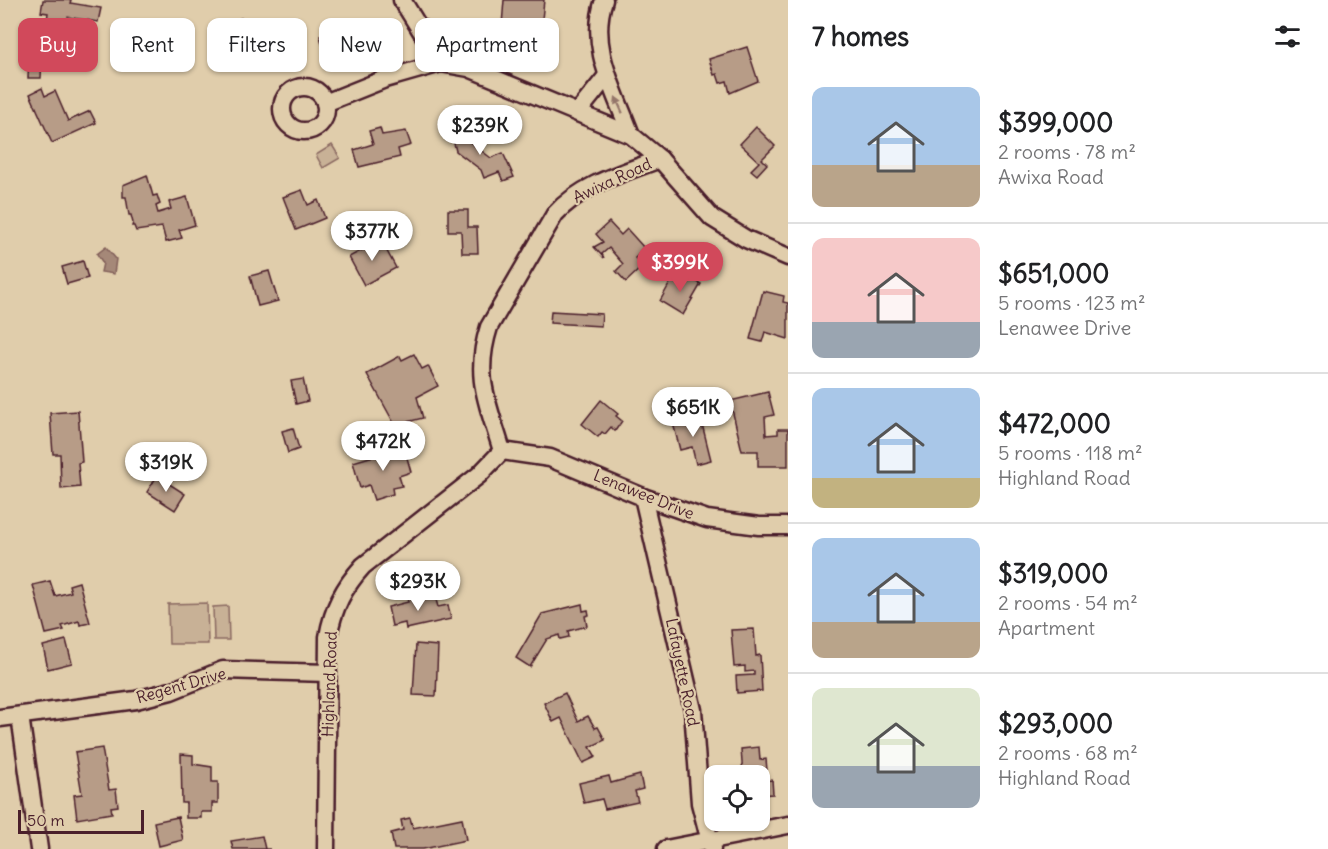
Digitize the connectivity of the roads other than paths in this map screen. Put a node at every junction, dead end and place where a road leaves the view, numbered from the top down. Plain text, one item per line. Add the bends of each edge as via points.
1 (402, 0) edge
2 (604, 0) edge
3 (415, 21) edge
4 (415, 70) edge
5 (480, 72) edge
6 (606, 77) junction
7 (325, 103) dead end
8 (578, 111) junction
9 (631, 135) junction
10 (660, 159) junction
11 (788, 257) edge
12 (502, 451) junction
13 (643, 497) junction
14 (788, 526) edge
15 (328, 673) junction
16 (20, 716) junction
17 (0, 718) edge
18 (788, 825) edge
19 (710, 845) edge
20 (39, 849) edge
21 (326, 849) edge
22 (666, 849) edge

1 - 3 street
2 - 6 street via 597,19
4 - 7 street
5 - 8 street
6 - 8 street
9 -> 6 street
8 - 9 street
9 - 10 street
10 - 11 street, Awixa Road via 712,218 746,239
10 - 12 street, Awixa Road via 567,200 489,327 483,347 482,383
12 - 13 street, Lenawee Drive via 550,458
12 - 15 street, Highland Road via 479,474 363,566 347,584 330,625
13 - 14 street, Lenawee Drive via 706,519
13 - 19 street, Lafayette Road via 693,710 700,803
15 - 16 street, Regent Drive via 223,670 136,700
15 - 21 street, Highland Road
16 - 17 street, Regent Drive
16 - 20 street
18 - 19 street
19 - 22 street

